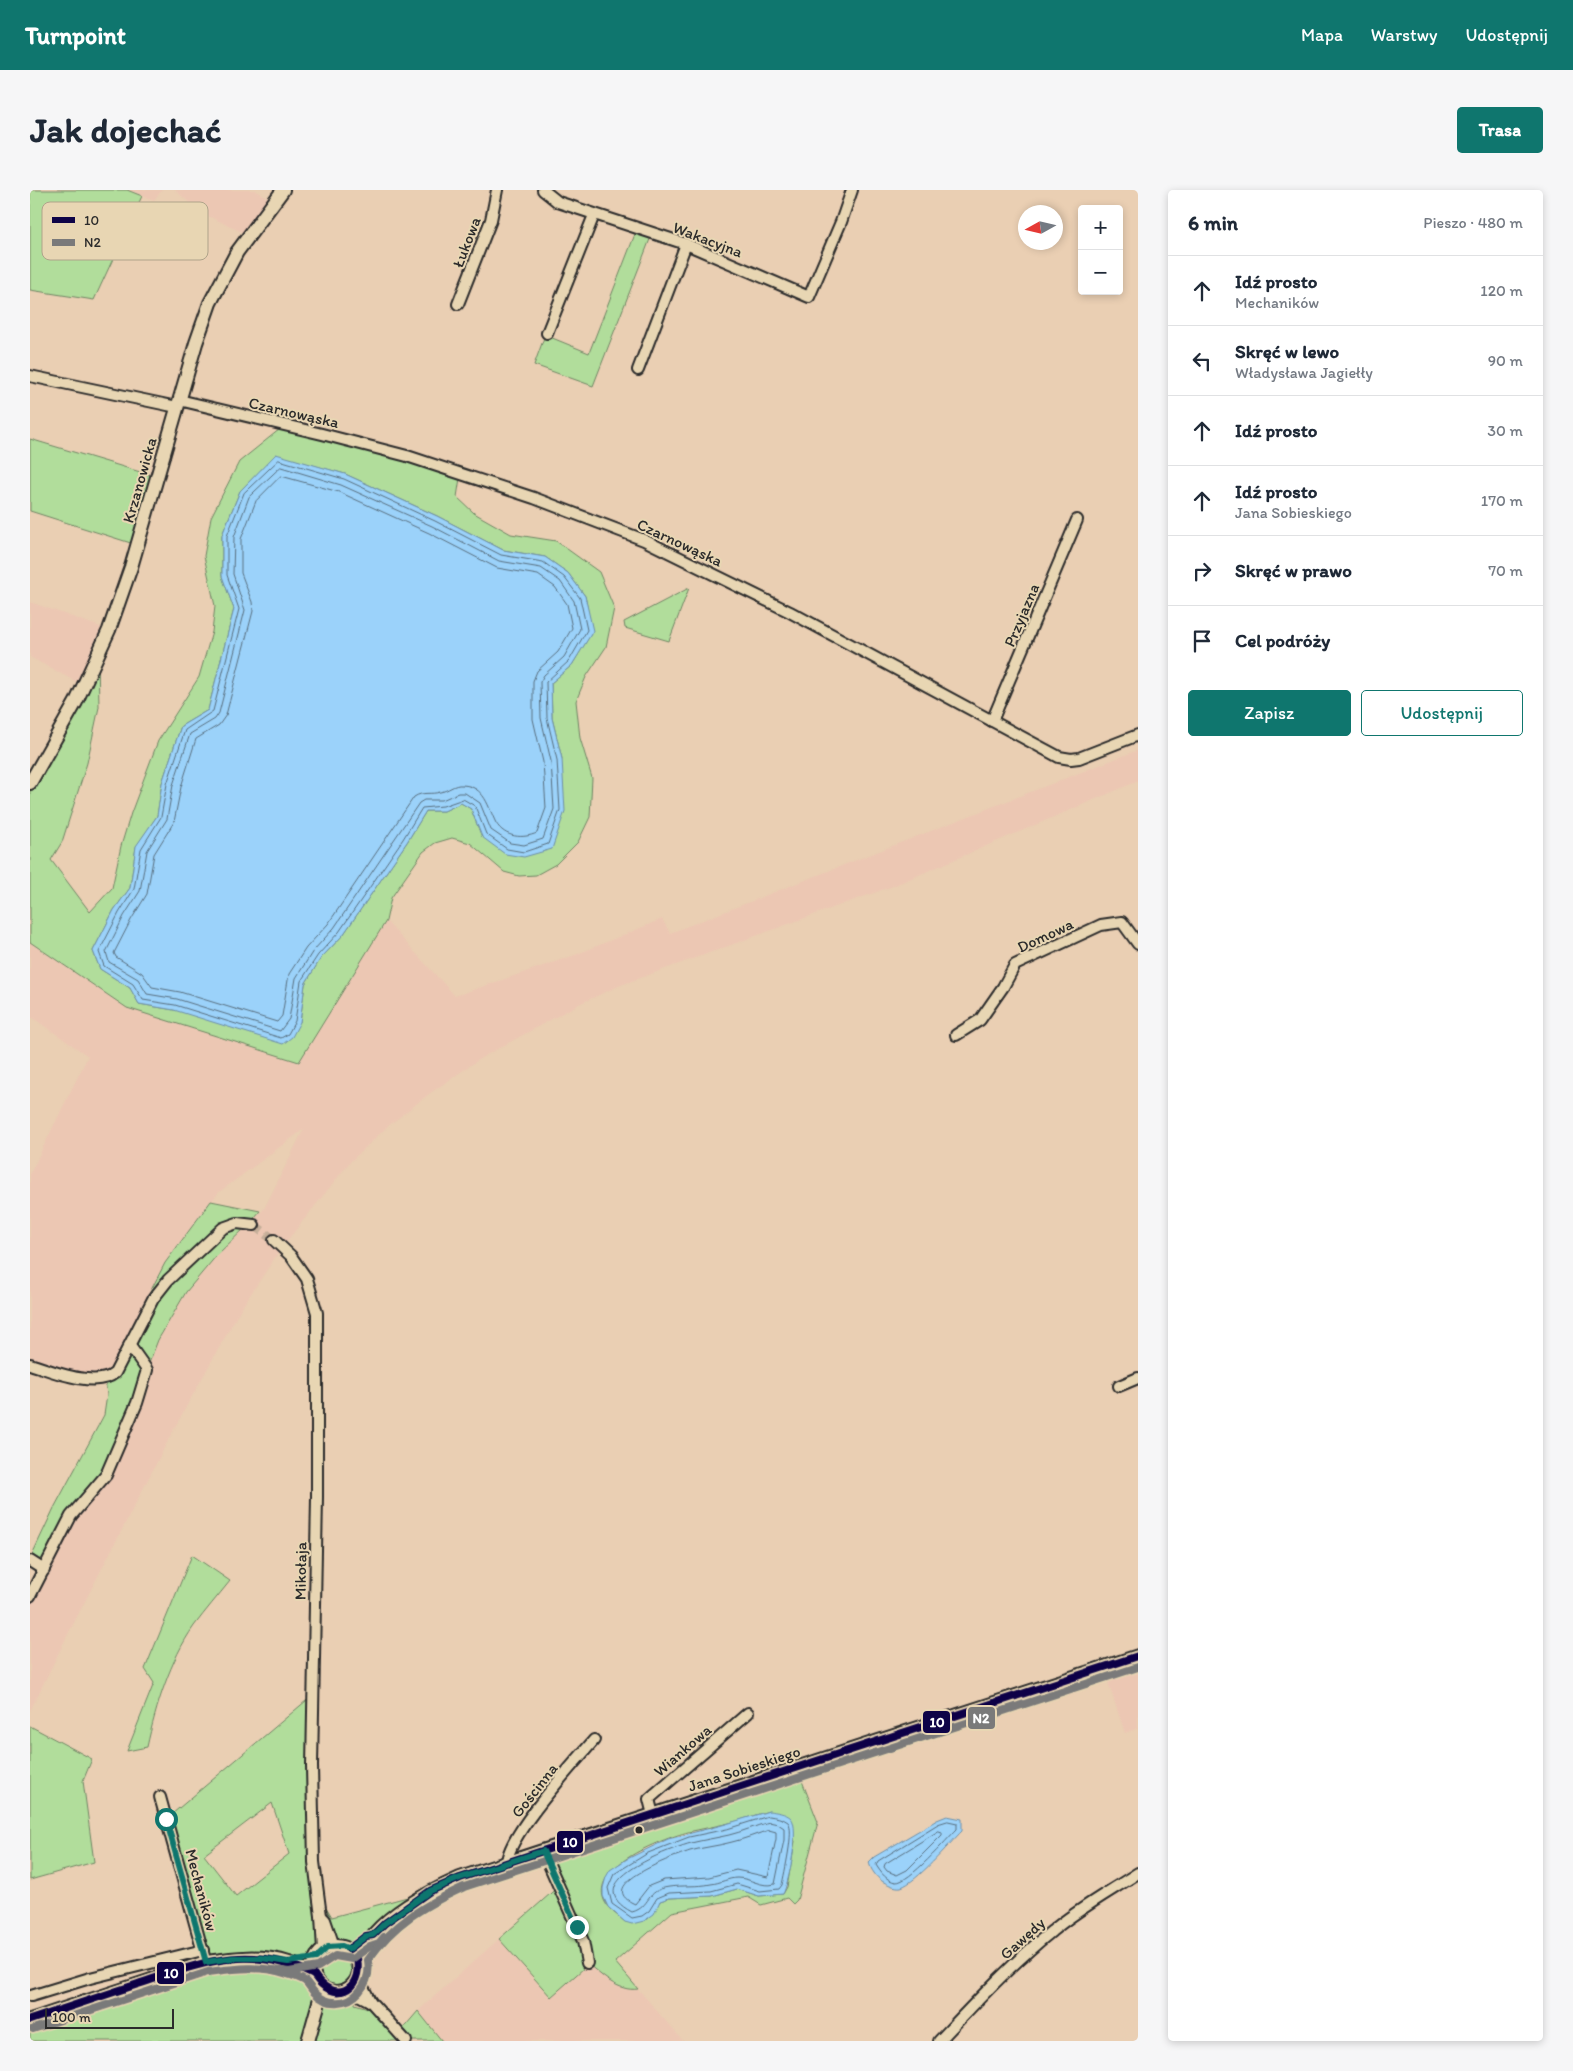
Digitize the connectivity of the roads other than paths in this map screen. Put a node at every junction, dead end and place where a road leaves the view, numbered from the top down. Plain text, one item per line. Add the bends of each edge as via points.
1 (283, 190) edge
2 (497, 190) edge
3 (543, 190) edge
4 (852, 190) edge
5 (594, 215) junction
6 (686, 244) junction
7 (458, 304) dead end
8 (547, 333) dead end
9 (638, 370) dead end
10 (30, 376) edge
11 (178, 404) junction
12 (1077, 520) dead end
13 (992, 721) junction
14 (1138, 735) edge
15 (30, 782) edge
16 (1138, 944) edge
17 (956, 1035) dead end
18 (254, 1225) tunnel mouth
19 (274, 1240) tunnel mouth
20 (130, 1346) junction
21 (30, 1364) edge
22 (1138, 1378) edge
23 (1119, 1386) dead end
24 (30, 1561) edge
25 (44, 1570) junction
26 (30, 1596) edge
27 (1138, 1656) edge
28 (748, 1713) dead end
29 (594, 1740) dead end
30 (160, 1797) dead end
31 (653, 1815) junction
32 (543, 1851) junction
33 (507, 1862) junction
34 (1138, 1873) edge
35 (324, 1951) junction
36 (353, 1954) junction
37 (204, 1956) junction
38 (288, 1962) junction
39 (587, 1963) dead end
40 (314, 1975) junction
41 (358, 1977) junction
42 (347, 1989) junction
43 (328, 1990) junction
44 (31, 1996) dead end
45 (370, 2001) junction
46 (30, 2020) edge
47 (308, 2041) edge
48 (406, 2041) edge
49 (939, 2041) edge

1 - 11 street, Krzanowicka via 248,235 224,274 204,321
2 - 7 street, Łukowa via 491,220
3 - 5 street, Wakacyjna via 558,202
4 - 6 street, Wakacyjna via 809,297
5 - 6 street, Wakacyjna
5 - 8 street
6 - 9 street
10 - 11 street, Czarnowąska
11 - 13 street, Czarnowąska via 322,434 407,456 534,498 644,540 790,612
11 - 15 street, Krzanowicka via 131,567 109,630 76,702
12 - 13 street, Przyjazna
13 - 14 street, Czarnowąska via 1064,759 1079,758
16 - 17 street, Domowa via 1122,922 1101,925 1017,964 980,1020
18 - 20 street via 237,1224 223,1228 168,1280 153,1299
19 - 35 street, Mikołaja via 291,1256 307,1279 317,1313 312,1766 314,1862 321,1916 326,1920
20 - 21 street via 115,1373 99,1380
20 - 25 street via 147,1370 143,1388 106,1475 71,1516
22 - 23 street
24 - 25 street
25 - 26 street
27 - 31 street, Jana Sobieskiego
28 - 31 street, Wiankowa via 649,1800
29 - 33 street, Gościnna via 539,1805 508,1850
30 - 37 street, Mechaników
31 - 32 street, Jana Sobieskiego
32 - 33 street, Jana Sobieskiego
32 - 39 street via 580,1934
33 - 36 street, Jana Sobieskiego via 430,1891 385,1923 371,1941
34 - 49 street, Gawędy via 1050,1931 981,1995
35 - 36 street
35 - 38 street
35 - 40 street
36 - 41 street via 359,1964
37 - 38 street
37 - 44 street via 90,1978
37 - 46 street
38 - 40 street
40 - 43 street
41 - 42 street
41 - 45 street
42 - 43 street
42 - 45 street
43 - 47 street
45 - 48 street

